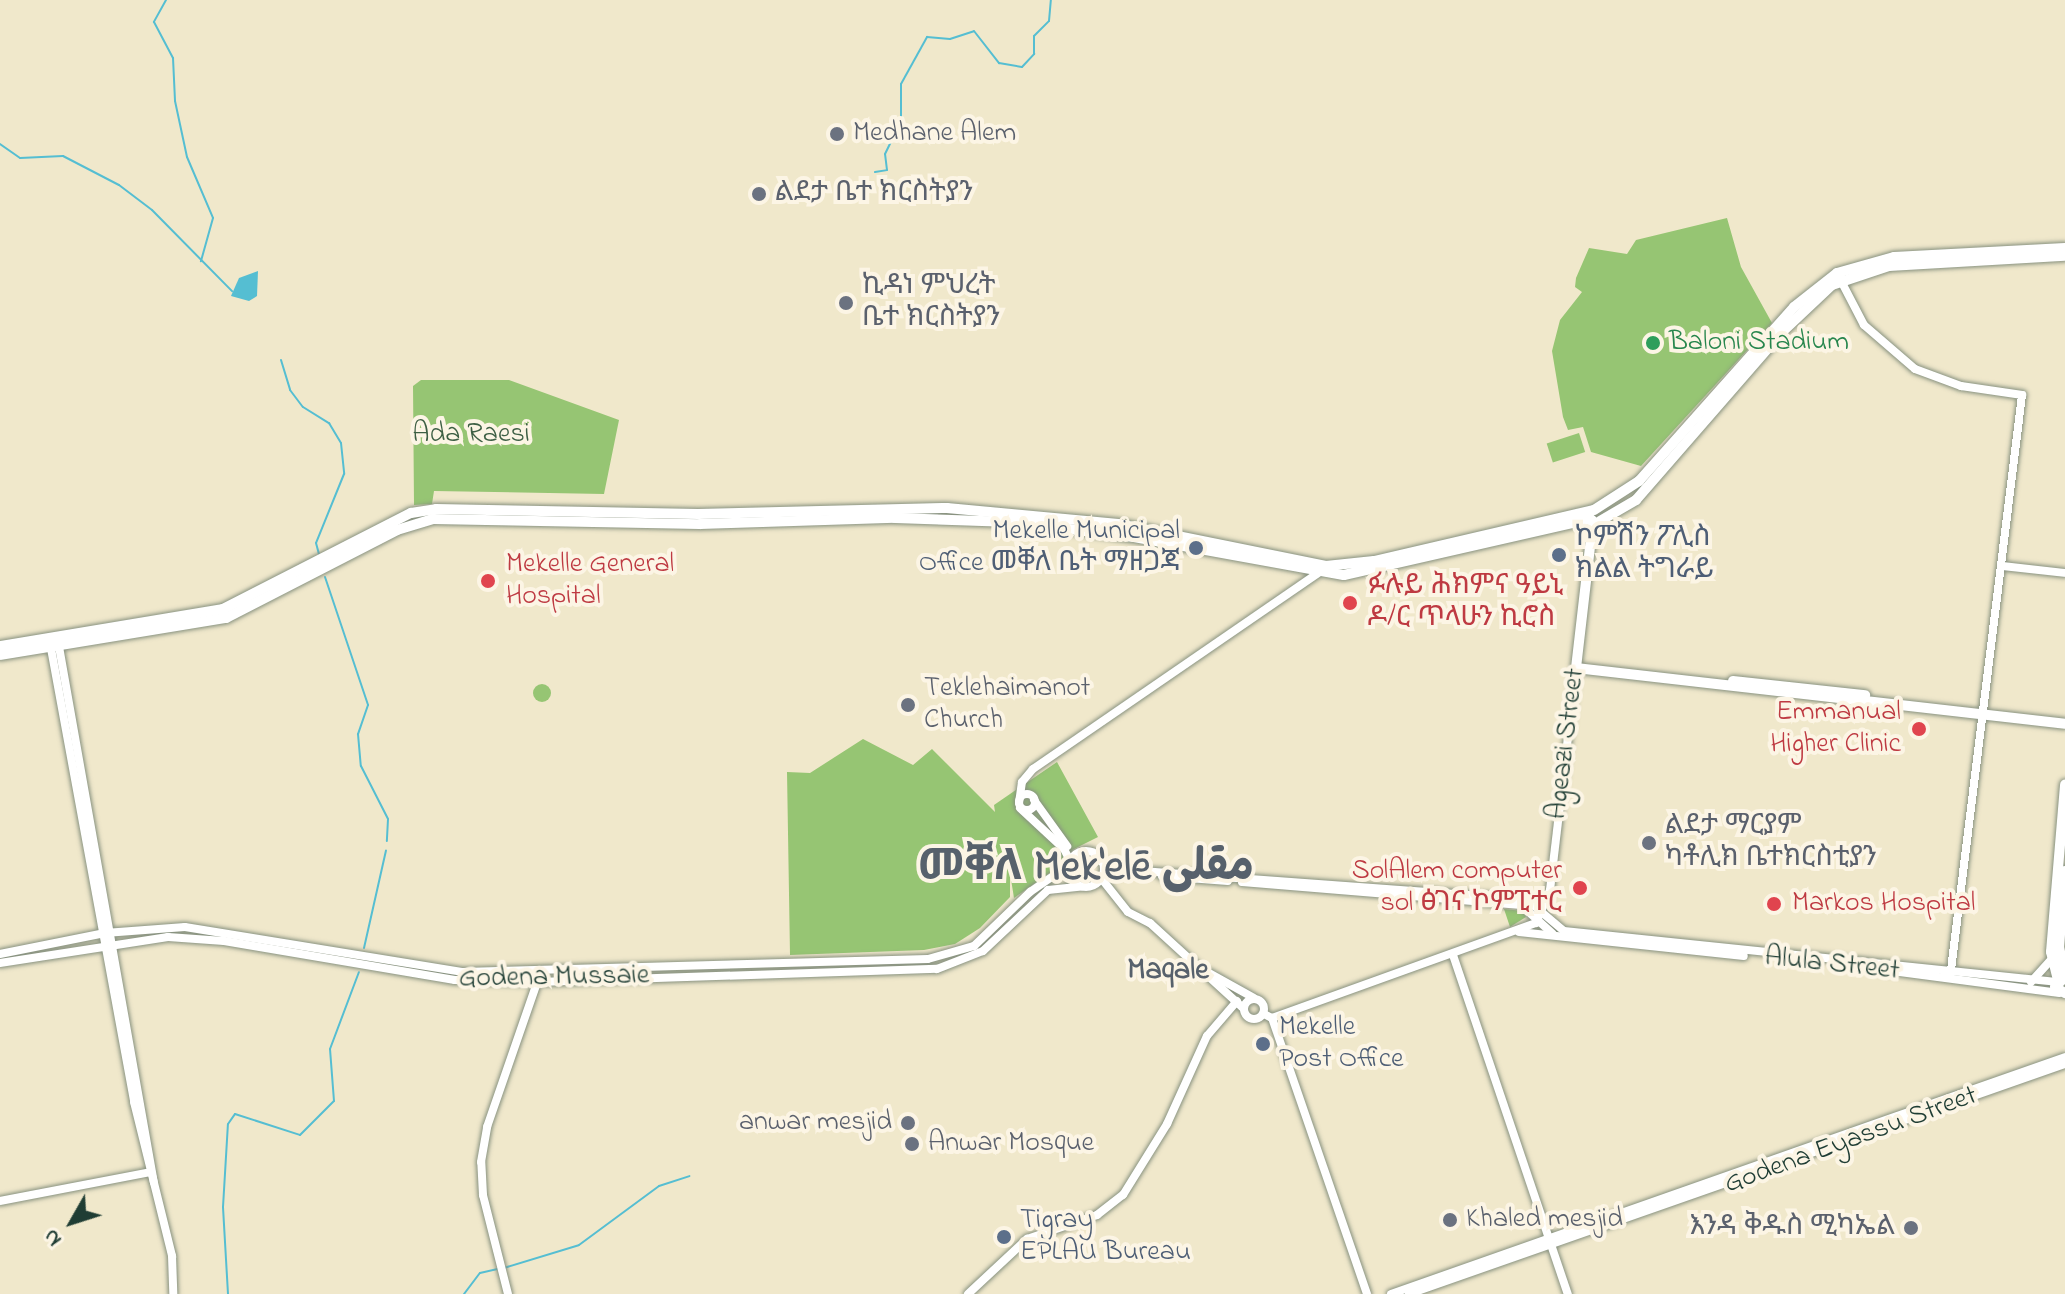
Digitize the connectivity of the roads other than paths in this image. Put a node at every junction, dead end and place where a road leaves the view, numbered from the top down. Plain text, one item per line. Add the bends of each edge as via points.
1 (2065, 248) edge
2 (2065, 256) edge
3 (1838, 277) junction
4 (1595, 517) junction
5 (1577, 526) junction
6 (1590, 535) junction
7 (1590, 549) junction
8 (2002, 566) junction
9 (1323, 569) junction
10 (2065, 573) edge
11 (54, 642) junction
12 (0, 646) edge
13 (0, 655) edge
14 (1576, 665) junction
15 (1984, 712) junction
16 (2065, 722) edge
17 (1030, 771) junction
18 (2065, 785) edge
19 (1033, 799) junction
20 (1020, 806) junction
21 (2063, 820) edge
22 (1077, 853) junction
23 (2062, 861) edge
24 (1102, 862) junction
25 (1069, 863) junction
26 (2065, 871) edge
27 (1102, 877) junction
28 (1086, 886) junction
29 (1114, 897) junction
30 (1528, 904) junction
31 (1541, 915) junction
32 (1519, 932) junction
33 (108, 933) junction
34 (1553, 934) junction
35 (1604, 938) junction
36 (109, 944) junction
37 (0, 954) edge
38 (1453, 955) junction
39 (2051, 960) junction
40 (0, 963) edge
41 (538, 972) junction
42 (1208, 973) junction
43 (1951, 976) junction
44 (538, 982) junction
45 (2031, 982) junction
46 (2062, 987) edge
47 (1254, 998) junction
48 (1240, 1004) junction
49 (1268, 1016) junction
50 (2065, 1057) edge
51 (2065, 1064) edge
52 (152, 1172) junction
53 (0, 1201) edge
54 (1550, 1243) junction
55 (507, 1290) edge
56 (173, 1294) edge
57 (968, 1294) edge
58 (1367, 1294) edge
59 (1391, 1294) edge
60 (1409, 1294) edge
61 (1568, 1294) edge

1 - 3 main road via 1894,257
2 - 3 main road via 1889,266
3 - 4 main road via 1793,320 1636,500
3 - 8 street via 1864,325 1915,369 1961,386 2022,395
4 - 5 main road
4 - 6 main road
4 - 7 main road
4 - 9 main road
5 - 6 main road
5 - 9 main road via 1357,574
6 - 7 main road
7 - 14 main road, Ageazi Street
8 - 10 street
8 - 15 street
9 - 11 main road via 1118,524 960,509 411,513 236,604
9 - 17 street
11 - 12 main road
11 - 13 main road
11 - 33 street
14 - 15 main road
14 - 31 street, Ageazi Street via 1550,890
15 - 16 main road
15 - 43 street
17 - 19 street
17 - 20 street
18 - 21 main road
19 - 20 street via 1030,810
19 - 22 street
20 - 25 street via 1064,849
21 - 23 main road
22 - 24 street via 1092,852
22 - 25 street
23 - 39 main road
24 - 27 street
24 - 30 street via 1114,869
25 - 28 street via 1072,879
25 - 41 street, Godena Mussaie via 978,943 946,957
26 - 46 main road via 2059,947
27 - 28 street
27 - 29 street
27 - 30 street via 1230,881
28 - 29 street
28 - 44 street, Godena Mussaie via 1048,890 990,947 944,968
29 - 42 street
30 - 31 street
31 - 32 street
31 - 34 street
31 - 35 street via 1564,931
32 - 34 street
32 - 38 street
33 - 36 street
33 - 37 street, Godena Mussaie
33 - 41 street, Godena Mussaie via 201,928 441,971
34 - 35 street
35 - 43 street, Alula Street
36 - 40 street, Godena Mussaie
36 - 44 street, Godena Mussaie via 203,938 429,978
36 - 52 street
38 - 49 street
38 - 54 street
39 - 45 street
39 - 46 main road
41 - 44 street
42 - 47 street
42 - 48 street
43 - 45 street, Alula Street
43 - 46 street, Alula Street
44 - 55 street via 482,1152 483,1195
45 - 46 street, Alula Street
47 - 48 street
47 - 49 street via 1263,1003
48 - 49 street via 1253,1019
48 - 57 street via 1207,1036 1167,1124 1123,1195 1097,1215 1024,1241
49 - 58 street
50 - 54 street, Godena Eyassu Street
51 - 54 street, Godena Eyassu Street
52 - 53 street
52 - 56 street via 172,1256
54 - 59 street, Godena Eyassu Street
54 - 60 street, Godena Eyassu Street
54 - 61 street

